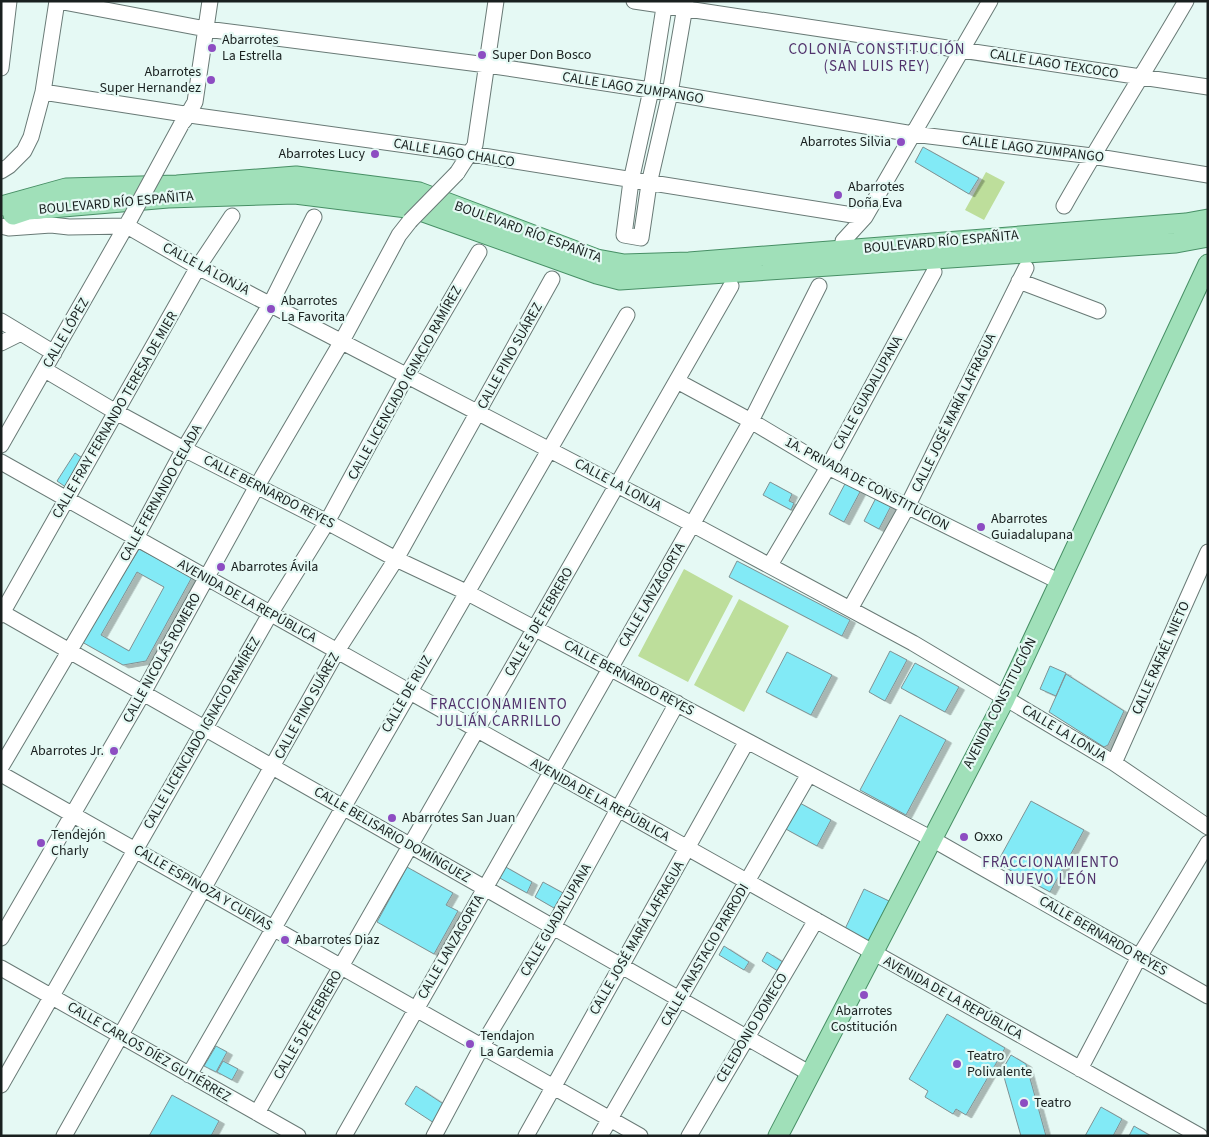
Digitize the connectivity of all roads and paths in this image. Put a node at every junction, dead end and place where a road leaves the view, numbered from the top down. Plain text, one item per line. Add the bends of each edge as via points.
1 (9, 1) edge
2 (57, 1) edge
3 (210, 1) edge
4 (496, 1) edge
5 (634, 1) edge
6 (990, 1) edge
7 (1186, 1) edge
8 (665, 4) edge
9 (685, 5) edge
10 (206, 29) junction
11 (962, 51) junction
12 (487, 65) junction
13 (1, 68) edge
14 (1141, 78) junction
15 (1208, 88) edge
16 (652, 90) junction
17 (43, 92) junction
18 (670, 93) junction
19 (184, 120) junction
20 (913, 134) junction
21 (470, 154) junction
22 (1092, 156) junction
23 (1, 171) edge
24 (1208, 175) edge
25 (631, 181) junction
26 (649, 184) junction
27 (66, 188) junction
28 (1, 196) edge
29 (1, 206) edge
30 (1064, 206) dead end
31 (232, 216) dead end
32 (314, 217) dead end
33 (865, 217) junction
34 (1, 218) edge
35 (1208, 219) edge
36 (128, 223) junction
37 (1, 226) edge
38 (1208, 237) edge
39 (843, 241) dead end
40 (479, 252) dead end
41 (1208, 264) edge
42 (198, 267) junction
43 (934, 272) dead end
44 (552, 278) dead end
45 (731, 286) dead end
46 (819, 286) dead end
47 (271, 303) junction
48 (1098, 311) dead end
49 (627, 315) dead end
50 (1, 321) edge
51 (21, 334) junction
52 (342, 341) junction
53 (1, 343) edge
54 (54, 353) junction
55 (45, 370) junction
56 (407, 375) junction
57 (677, 381) junction
58 (116, 412) junction
59 (479, 412) junction
60 (751, 421) junction
61 (2, 443) edge
62 (549, 448) junction
63 (184, 449) junction
64 (1, 462) edge
65 (828, 467) junction
66 (618, 485) junction
67 (257, 486) junction
68 (67, 498) junction
69 (907, 507) junction
70 (327, 522) junction
71 (692, 524) junction
72 (136, 538) junction
73 (1208, 552) edge
74 (396, 559) junction
75 (770, 565) junction
76 (206, 578) junction
77 (1060, 582) junction
78 (466, 592) junction
79 (850, 609) junction
80 (2, 614) edge
81 (270, 614) junction
82 (535, 628) junction
83 (70, 651) junction
84 (337, 652) junction
85 (610, 668) junction
86 (409, 692) junction
87 (143, 693) junction
88 (1005, 699) junction
89 (677, 703) junction
90 (205, 728) junction
91 (477, 730) junction
92 (747, 741) junction
93 (1114, 763) junction
94 (1, 767) edge
95 (272, 767) junction
96 (551, 772) junction
97 (1, 774) edge
98 (809, 774) junction
99 (343, 807) junction
100 (618, 810) junction
101 (72, 814) junction
102 (1208, 827) edge
103 (932, 839) junction
104 (1208, 843) edge
105 (411, 846) junction
106 (688, 849) junction
107 (136, 850) junction
108 (746, 882) junction
109 (204, 888) junction
110 (485, 888) junction
111 (816, 920) junction
112 (553, 927) junction
113 (273, 928) junction
114 (1, 938) edge
115 (872, 953) junction
116 (1139, 957) junction
117 (342, 966) junction
118 (620, 966) junction
119 (1, 968) edge
120 (1208, 996) edge
121 (52, 997) junction
122 (679, 999) junction
123 (416, 1009) junction
124 (120, 1036) junction
125 (746, 1037) junction
126 (482, 1046) junction
127 (1080, 1069) junction
128 (810, 1073) junction
129 (189, 1074) junction
130 (1, 1085) edge
131 (553, 1086) junction
132 (258, 1113) junction
133 (610, 1119) junction
134 (64, 1136) edge
135 (298, 1136) edge
136 (344, 1136) edge
137 (434, 1136) edge
138 (526, 1136) edge
139 (600, 1136) edge
140 (640, 1136) edge
141 (689, 1136) edge
142 (778, 1136) edge
143 (1200, 1136) edge

1 - 13 street
2 - 10 street, CALLE LAGO ZUMPANGO
2 - 17 street
3 - 10 street, CALLE LÓPEZ
4 - 12 street, CALLE NICOLÁS ROMERO
5 - 8 street, CALLE LAGO TEXCOCO
6 - 11 street
7 - 14 street
8 - 9 street, CALLE LAGO TEXCOCO
8 - 16 street
9 - 11 street, CALLE LAGO TEXCOCO
9 - 18 street
10 - 12 street, CALLE LAGO ZUMPANGO
10 - 19 street, CALLE LÓPEZ via 195,102
11 - 14 street, CALLE LAGO TEXCOCO
11 - 20 street
12 - 16 street, CALLE LAGO ZUMPANGO
12 - 21 street, CALLE NICOLÁS ROMERO via 476,145
14 - 15 street, CALLE LAGO TEXCOCO
14 - 22 street
16 - 18 street, CALLE LAGO ZUMPANGO
16 - 25 street
17 - 19 street, CALLE LAGO CHALCO
17 - 23 street via 31,138 24,151
18 - 20 street, CALLE LAGO ZUMPANGO
18 - 26 street
19 - 21 street, CALLE LAGO CHALCO
19 - 36 street, CALLE LÓPEZ, bridge
20 - 22 street, CALLE LAGO ZUMPANGO
20 - 33 street
21 - 25 street, CALLE LAGO CHALCO
21 - 52 street, CALLE NICOLÁS ROMERO, bridge via 457,173 399,235
22 - 24 street, CALLE LAGO ZUMPANGO
22 - 30 street
25 - 26 street, CALLE LAGO CHALCO
25 - 26 street via 624,235 641,238
26 - 33 street, CALLE LAGO CHALCO
27 - 28 main road via 49,184
27 - 29 main road, BOULEVARD RÍO ESPAÑITA
27 - 35 main road, BOULEVARD RÍO ESPAÑITA via 177,185 296,176 420,192 597,259 624,264 689,262
31 - 42 street, CALLE FRAY FERNANDO TERESA DE MIER
32 - 47 street, CALLE FERNANDO CELADA
33 - 39 street
34 - 38 main road, BOULEVARD RÍO ESPAÑITA via 28,210 168,198 295,194 416,209 620,280 1176,243
36 - 37 street via 69,227
36 - 42 street, CALLE LA LONJA
36 - 54 street, CALLE LÓPEZ
40 - 56 street, CALLE LICENCIADO IGNACIO RAMÍREZ
41 - 77 main road, AVENIDA CONSTITUCIÓN
42 - 47 street, CALLE LA LONJA
42 - 58 street, CALLE FRAY FERNANDO TERESA DE MIER
43 - 65 street, CALLE GUADALUPANA
44 - 59 street, CALLE PINO SUÁREZ
45 - 57 street, CALLE 5 DE FEBRERO
46 - 60 street, CALLE LANZAGORTA
47 - 52 street, CALLE LA LONJA
47 - 63 street, CALLE FERNANDO CELADA
48 - 69 street, CALLE JOSÉ MARÍA LAFRAGUA via 1023,275
49 - 62 street, CALLE DE RUIZ
50 - 51 street
51 - 53 street
51 - 54 street
52 - 56 street, CALLE LA LONJA
52 - 67 street, CALLE NICOLÁS ROMERO
54 - 55 street, CALLE LÓPEZ
55 - 58 street, CALLE BERNARDO REYES
55 - 61 street, CALLE LÓPEZ
56 - 59 street, CALLE LA LONJA
56 - 70 street, CALLE LICENCIADO IGNACIO RAMÍREZ
57 - 60 street, 1A. PRIVADA DE CONSTITUCION
57 - 66 street, CALLE 5 DE FEBRERO
58 - 63 street, CALLE BERNARDO REYES
58 - 68 street, CALLE FRAY FERNANDO TERESA DE MIER
59 - 62 street, CALLE LA LONJA
59 - 74 street, CALLE PINO SUÁREZ
60 - 65 street, 1A. PRIVADA DE CONSTITUCION
60 - 71 street, CALLE LANZAGORTA
62 - 66 street, CALLE LA LONJA
62 - 78 street, CALLE DE RUIZ
63 - 67 street, CALLE BERNARDO REYES
63 - 72 street, CALLE FERNANDO CELADA
64 - 68 street, AVENIDA DE LA REPÚBLICA
65 - 69 street, 1A. PRIVADA DE CONSTITUCION
65 - 75 street, CALLE GUADALUPANA
66 - 71 street, CALLE LA LONJA
66 - 82 street, CALLE 5 DE FEBRERO
67 - 70 street, CALLE BERNARDO REYES
67 - 76 street, CALLE NICOLÁS ROMERO
68 - 72 street, AVENIDA DE LA REPÚBLICA
68 - 80 street, CALLE FRAY FERNANDO TERESA DE MIER
69 - 77 street, 1A. PRIVADA DE CONSTITUCION
69 - 79 street, CALLE JOSÉ MARÍA LAFRAGUA
70 - 74 street, CALLE BERNARDO REYES
70 - 81 street, CALLE LICENCIADO IGNACIO RAMÍREZ
71 - 75 street, CALLE LA LONJA
71 - 85 street, CALLE LANZAGORTA
72 - 76 street, AVENIDA DE LA REPÚBLICA
72 - 83 street, CALLE FERNANDO CELADA
73 - 93 street, CALLE RAFAÉL NIETO
74 - 78 street, CALLE BERNARDO REYES
74 - 84 street, CALLE PINO SUÁREZ
75 - 79 street, CALLE LA LONJA
76 - 81 street, AVENIDA DE LA REPÚBLICA
76 - 87 street, CALLE NICOLÁS ROMERO
77 - 88 main road, AVENIDA CONSTITUCIÓN
78 - 82 street, CALLE BERNARDO REYES
78 - 86 street, CALLE DE RUIZ
79 - 88 street, CALLE LA LONJA
80 - 83 street, CALLE BELISARIO DOMÍNGUEZ
81 - 84 street, AVENIDA DE LA REPÚBLICA
81 - 90 street, CALLE LICENCIADO IGNACIO RAMÍREZ
82 - 85 street, CALLE BERNARDO REYES
82 - 91 street, CALLE 5 DE FEBRERO
83 - 87 street, CALLE BELISARIO DOMÍNGUEZ
83 - 94 street, CALLE FERNANDO CELADA
84 - 86 street, AVENIDA DE LA REPÚBLICA
84 - 95 street, CALLE PINO SUÁREZ
85 - 89 street, CALLE BERNARDO REYES
85 - 96 street, CALLE LANZAGORTA
86 - 91 street, AVENIDA DE LA REPÚBLICA
86 - 99 street, CALLE DE RUIZ
87 - 90 street, CALLE BELISARIO DOMÍNGUEZ
87 - 101 street, CALLE NICOLÁS ROMERO
88 - 93 street, CALLE LA LONJA
88 - 103 main road, AVENIDA CONSTITUCIÓN
89 - 92 street, CALLE BERNARDO REYES
89 - 100 street, CALLE GUADALUPANA
90 - 95 street, CALLE BELISARIO DOMÍNGUEZ
90 - 107 street, CALLE LICENCIADO IGNACIO RAMÍREZ
91 - 96 street, AVENIDA DE LA REPÚBLICA
91 - 105 street, CALLE 5 DE FEBRERO
92 - 98 street, CALLE BERNARDO REYES
92 - 106 street, CALLE JOSÉ MARÍA LAFRAGUA
93 - 102 street, CALLE LA LONJA
95 - 99 street, CALLE BELISARIO DOMÍNGUEZ
95 - 109 street, CALLE PINO SUÁREZ
96 - 100 street, AVENIDA DE LA REPÚBLICA
96 - 110 street, CALLE LANZAGORTA
97 - 101 street, CALLE ESPINOZA Y CUEVAS
98 - 103 street, CALLE BERNARDO REYES
98 - 108 street, CALLE ANASTACIO PARRODI
99 - 105 street, CALLE BELISARIO DOMÍNGUEZ
99 - 113 street, CALLE DE RUIZ
100 - 106 street, AVENIDA DE LA REPÚBLICA
100 - 112 street, CALLE GUADALUPANA
101 - 107 street, CALLE ESPINOZA Y CUEVAS
101 - 114 street, CALLE NICOLÁS ROMERO
103 - 115 main road, AVENIDA CONSTITUCIÓN
103 - 116 street, CALLE BERNARDO REYES
104 - 116 street
105 - 110 street, CALLE BELISARIO DOMÍNGUEZ
105 - 117 street, CALLE 5 DE FEBRERO
106 - 108 street, AVENIDA DE LA REPÚBLICA
106 - 118 street, CALLE JOSÉ MARÍA LAFRAGUA
107 - 109 street, CALLE ESPINOZA Y CUEVAS
107 - 121 street, CALLE LICENCIADO IGNACIO RAMÍREZ
108 - 111 street, AVENIDA DE LA REPÚBLICA
108 - 122 street, CALLE ANASTACIO PARRODI
109 - 113 street, CALLE ESPINOZA Y CUEVAS
109 - 124 street, CALLE PINO SUÁREZ
110 - 112 street, CALLE BELISARIO DOMÍNGUEZ
110 - 123 street, CALLE LANZAGORTA
111 - 115 street, AVENIDA DE LA REPÚBLICA
111 - 125 street, CELEDONIO DOMECO
112 - 118 street, CALLE BELISARIO DOMÍNGUEZ
112 - 126 street, CALLE GUADALUPANA
113 - 117 street, CALLE ESPINOZA Y CUEVAS
113 - 129 street, CALLE DE RUIZ
115 - 127 street, AVENIDA DE LA REPÚBLICA
115 - 128 main road, AVENIDA CONSTITUCIÓN
116 - 120 street, CALLE BERNARDO REYES
116 - 127 street
117 - 123 street, CALLE ESPINOZA Y CUEVAS
117 - 132 street, CALLE 5 DE FEBRERO
118 - 122 street, CALLE BELISARIO DOMÍNGUEZ
118 - 131 street, CALLE JOSÉ MARÍA LAFRAGUA
119 - 121 street, CALLE CARLOS DÍEZ GUTIÉRREZ
121 - 124 street, CALLE CARLOS DÍEZ GUTIÉRREZ
121 - 130 street, CALLE LICENCIADO IGNACIO RAMÍREZ
122 - 125 street, CALLE BELISARIO DOMÍNGUEZ
122 - 133 street, CALLE ANASTACIO PARRODI
123 - 126 street, CALLE ESPINOZA Y CUEVAS
123 - 136 street, CALLE LANZAGORTA
124 - 129 street, CALLE CARLOS DÍEZ GUTIÉRREZ
124 - 134 street, CALLE PINO SUÁREZ
125 - 128 street, CALLE BELISARIO DOMÍNGUEZ
125 - 141 street, CELEDONIO DOMECO
126 - 131 street, CALLE ESPINOZA Y CUEVAS
126 - 137 street, CALLE GUADALUPANA
127 - 143 street, AVENIDA DE LA REPÚBLICA
128 - 142 main road, AVENIDA CONSTITUCIÓN
129 - 132 street, CALLE CARLOS DÍEZ GUTIÉRREZ
131 - 133 street, CALLE ESPINOZA Y CUEVAS
131 - 138 street, CALLE JOSÉ MARÍA LAFRAGUA
132 - 135 street, CALLE CARLOS DÍEZ GUTIÉRREZ
133 - 139 street, CALLE ANASTACIO PARRODI
133 - 140 street, CALLE ESPINOZA Y CUEVAS

